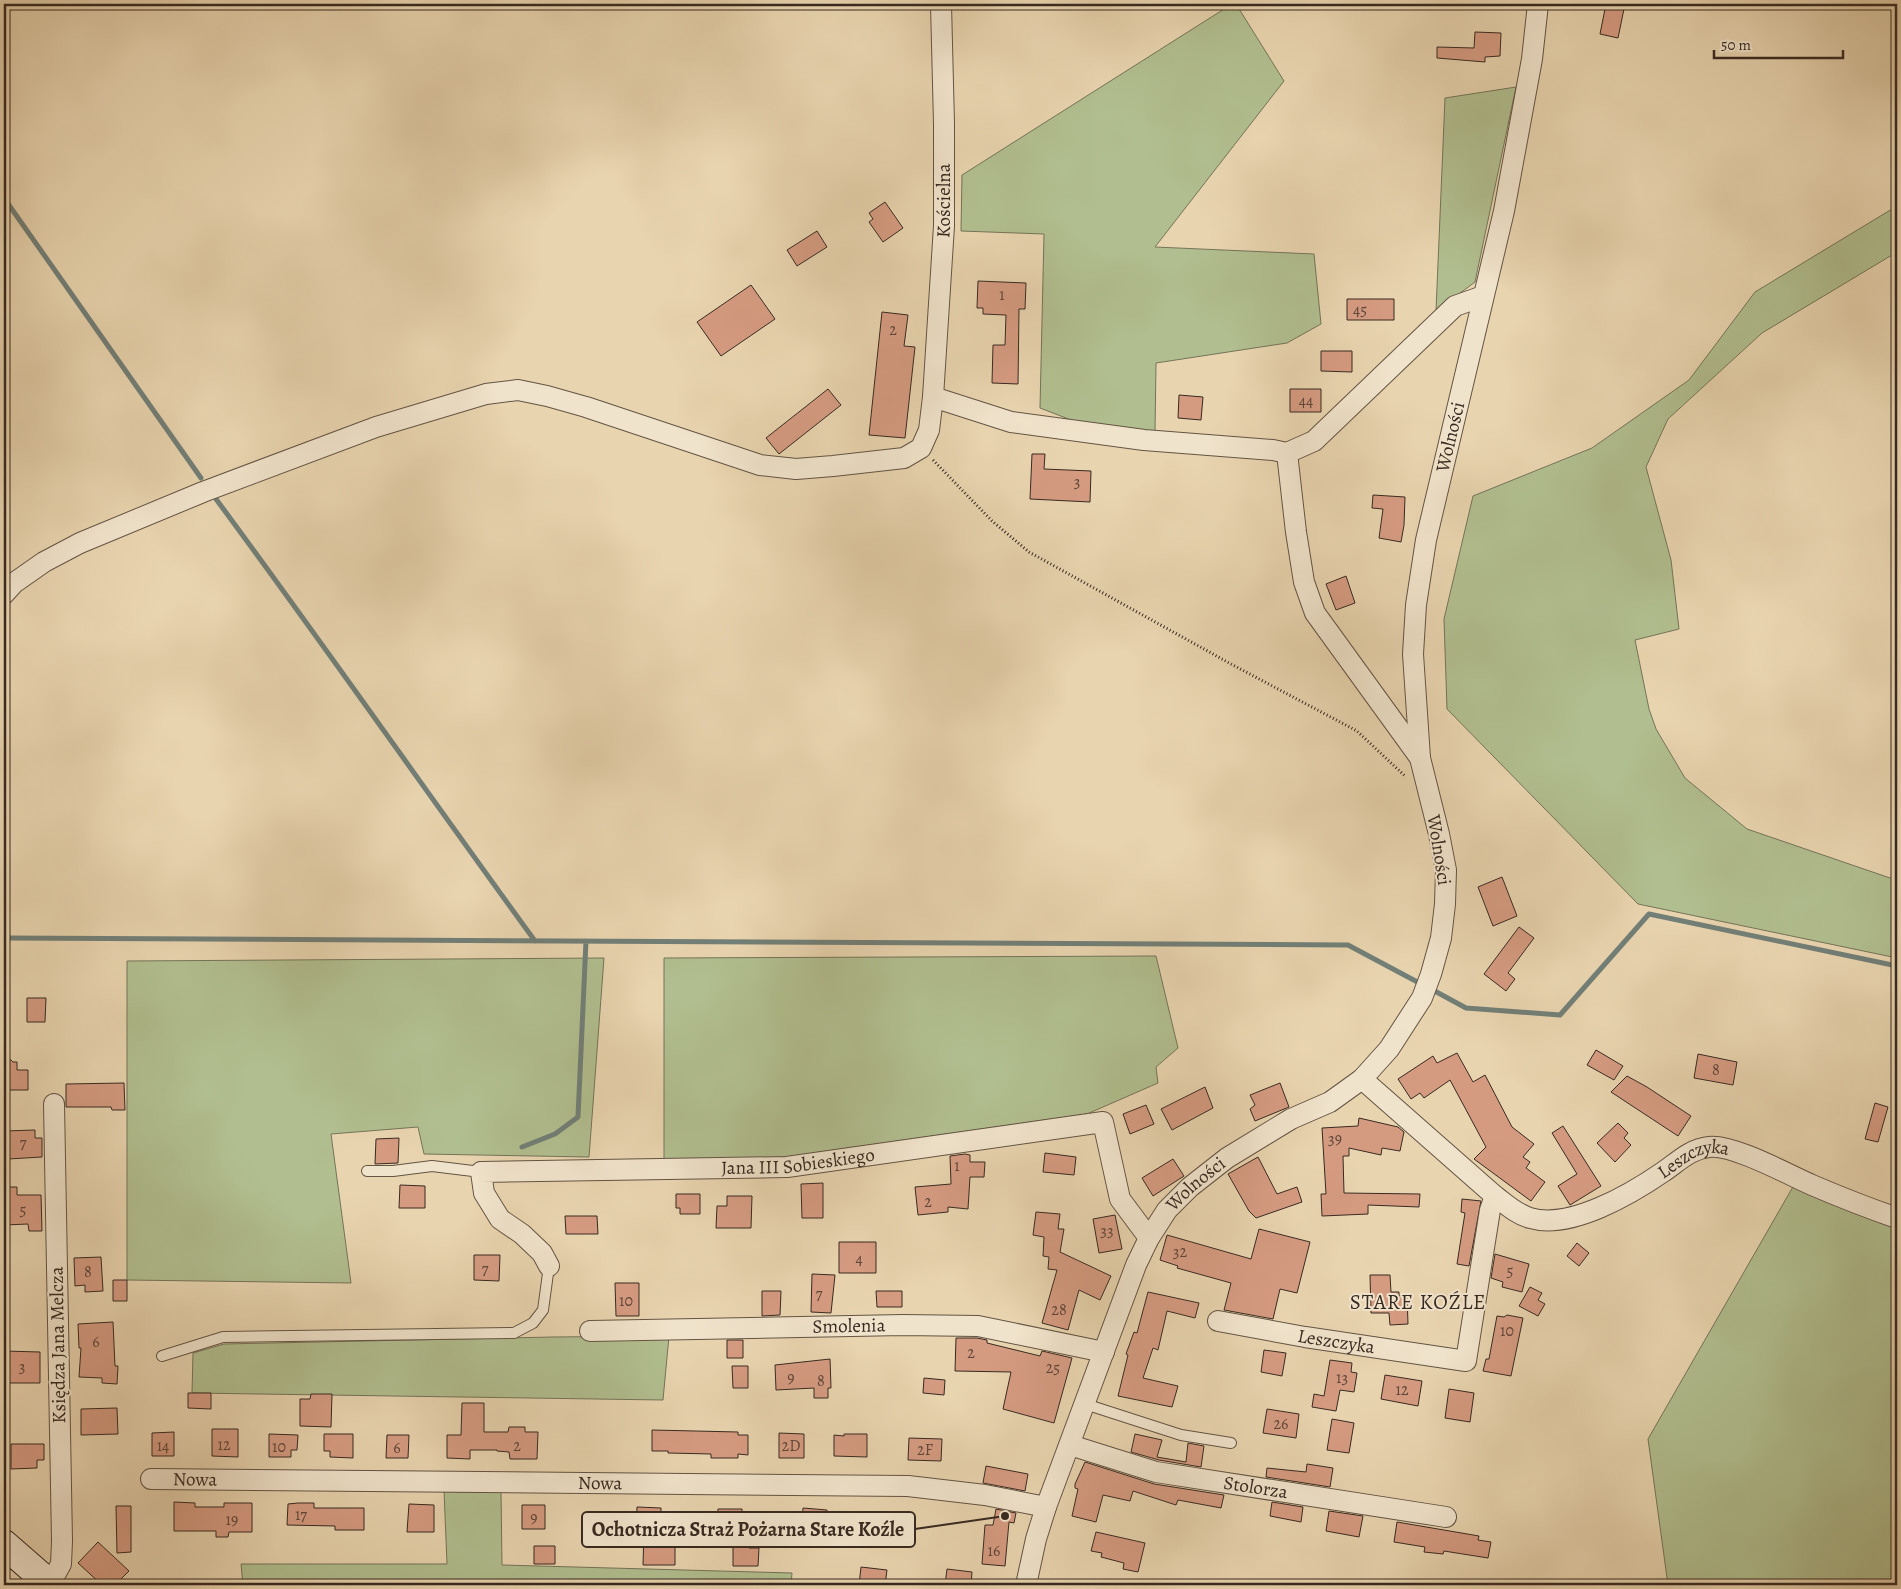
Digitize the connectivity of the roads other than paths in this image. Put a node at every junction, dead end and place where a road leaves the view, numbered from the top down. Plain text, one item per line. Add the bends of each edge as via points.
1 (941, 4) edge
2 (1538, 4) edge
3 (1483, 296) junction
4 (933, 397) junction
5 (1287, 453) junction
6 (4, 594) edge
7 (1420, 758) junction
8 (1362, 1079) junction
9 (54, 1104) dead end
10 (367, 1171) dead end
11 (481, 1172) junction
12 (1495, 1196) junction
13 (1897, 1218) edge
14 (1149, 1238) junction
15 (549, 1266) joint
16 (1218, 1321) dead end
17 (590, 1331) dead end
18 (1104, 1352) junction
19 (162, 1356) dead end
20 (1085, 1404) junction
21 (1231, 1443) dead end
22 (1070, 1445) junction
23 (151, 1479) dead end
24 (1046, 1507) junction
25 (1446, 1517) dead end
26 (4, 1544) edge
27 (43, 1582) edge
28 (1026, 1585) edge

1 - 4 street, Kościelna via 944,226
2 - 3 street, Wolności via 1532,59 1504,211
3 - 5 street via 1455,306 1314,441
3 - 7 street, Wolności via 1426,540 1416,605 1413,654
4 - 5 street via 1011,422 1144,440
4 - 6 street, Kościelna via 929,430 921,448 904,458 796,468 760,465 546,396 518,390 486,394 376,427 89,539 44,562
5 - 7 street via 1304,582 1315,613
7 - 8 street, Wolności via 1446,870 1441,938 1422,998 1389,1049
8 - 12 street, Leszczyka
8 - 14 street, Wolności via 1330,1102 1291,1119 1227,1158 1173,1204
9 - 27 street, Księdza Jana Melcza via 62,1541 61,1564
10 - 11 lane via 432,1166
11 - 14 street, Jana III Sobieskiego via 787,1167 1103,1122 1120,1199
11 - 15 street via 484,1193 500,1218 542,1253
12 - 13 street, Leszczyka via 1530,1218 1569,1219 1632,1192 1685,1156 1711,1146 1765,1163
12 - 16 street, Leszczyka via 1490,1210 1466,1361
14 - 18 street, Wolności
15 - 19 lane via 543,1310 533,1323 514,1333 223,1337
17 - 18 street, Smolenia via 978,1326
18 - 20 street, Wolności
20 - 21 lane via 1181,1435
20 - 22 street, Wolności
22 - 24 street, Wolności
22 - 25 street, Stolorza via 1156,1472
23 - 24 street, Nowa via 908,1486 985,1495
24 - 28 street, Wolności
26 - 27 main road

